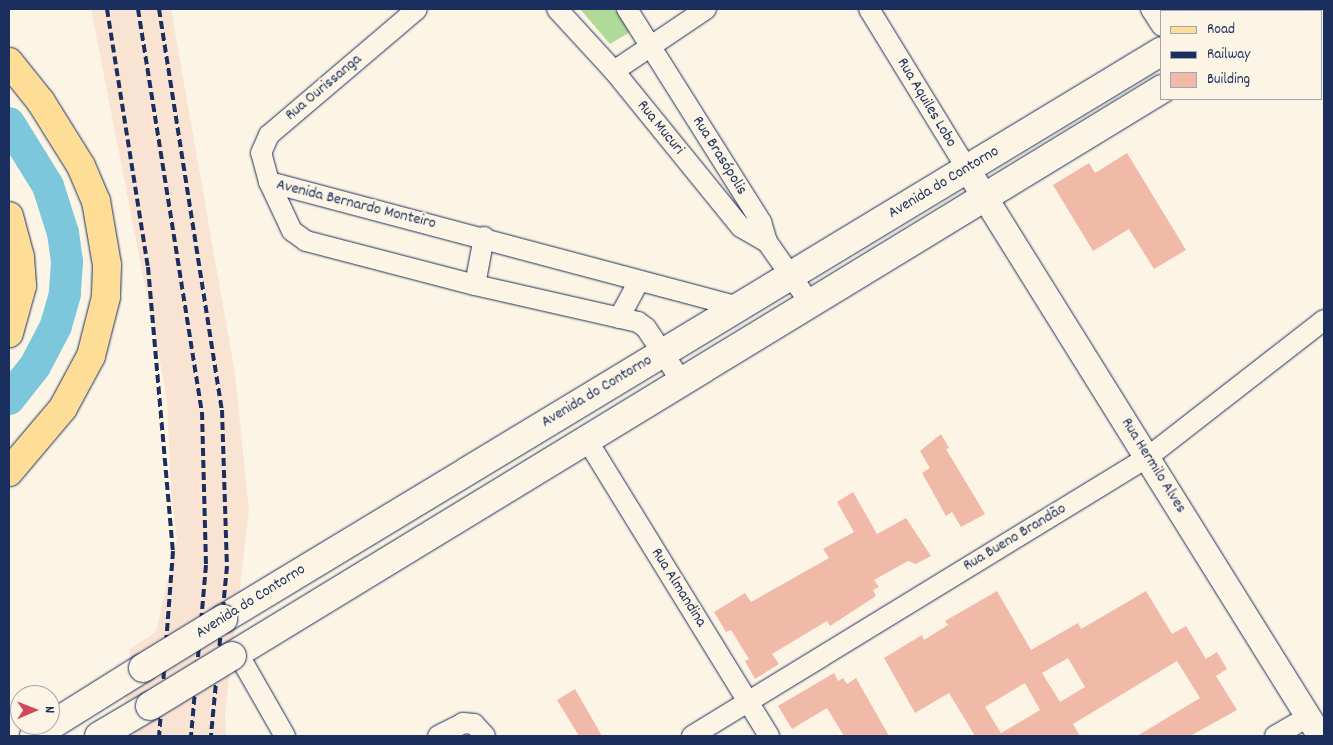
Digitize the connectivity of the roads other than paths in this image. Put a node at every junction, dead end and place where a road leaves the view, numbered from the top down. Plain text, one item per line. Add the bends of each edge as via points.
1 (417, 9) edge
2 (557, 9) edge
3 (627, 9) edge
4 (706, 9) edge
5 (869, 9) edge
6 (1152, 9) edge
7 (1160, 23) edge
8 (649, 44) junction
9 (1160, 52) edge
10 (9, 62) edge
11 (614, 71) junction
12 (1160, 90) edge
13 (967, 169) junction
14 (268, 182) junction
15 (984, 197) junction
16 (9, 216) edge
17 (484, 237) junction
18 (767, 242) junction
19 (791, 276) junction
20 (639, 281) junction
21 (475, 285) junction
22 (810, 303) junction
23 (738, 307) junction
24 (618, 318) junction
25 (1324, 320) edge
26 (9, 333) edge
27 (662, 353) junction
28 (682, 382) junction
29 (587, 440) junction
30 (1148, 457) junction
31 (9, 472) edge
32 (234, 654) junction
33 (748, 701) junction
34 (1314, 727) edge
35 (34, 736) edge
36 (99, 736) edge
37 (284, 736) edge
38 (438, 736) edge
39 (485, 736) edge
40 (692, 736) edge
41 (769, 736) edge
42 (1275, 736) edge

1 - 14 street, Rua Ourissanga via 269,135 261,153
2 - 11 street, Rua Mucuri
3 - 8 street, Rua Brasópolis
4 - 8 street
5 - 13 street, Rua Aquiles Lobo
6 - 7 street
8 - 11 street
8 - 18 street, Rua Brasópolis via 761,222
9 - 13 main road, Avenida do Contorno
10 - 31 main road via 41,102 81,166 96,201 107,265 100,328 87,364 63,408
11 - 18 street, Rua Mucuri via 741,227
12 - 15 main road, Avenida do Contorno
13 - 15 street, Rua Aquiles Lobo
13 - 19 main road, Avenida do Contorno
14 - 17 street, Avenida Bernardo Monteiro
14 - 21 street, Avenida Bernardo Monteiro via 292,231 306,241
15 - 22 main road, Avenida do Contorno
15 - 30 street, Rua Hermilo Alves
16 - 26 main road via 20,257 22,286
17 - 20 street, Avenida Bernardo Monteiro
17 - 21 street
18 - 19 street, Rua Brasópolis
19 - 22 street, Rua Brasópolis
19 - 23 main road, Avenida do Contorno
20 - 23 street, Avenida Bernardo Monteiro
20 - 24 street
21 - 24 street, Avenida Bernardo Monteiro
22 - 28 main road, Avenida do Contorno
23 - 27 main road, Avenida do Contorno
24 - 27 street, Avenida Bernardo Monteiro via 642,325
25 - 30 street, Rua Bueno Brandão
27 - 28 street, Avenida Bernardo Monteiro
27 - 35 main road, Avenida do Contorno, bridge
28 - 29 main road, Avenida do Contorno
29 - 32 main road, Avenida do Contorno
29 - 33 street, Rua Almandina
30 - 33 street, Rua Bueno Brandão
30 - 34 street, Rua Hermilo Alves
32 - 36 main road, Avenida do Contorno, bridge
32 - 37 street
33 - 40 street, Rua Bueno Brandão
33 - 41 street, Rua Almandina
34 - 42 street
38 - 39 street via 463,723 474,724

